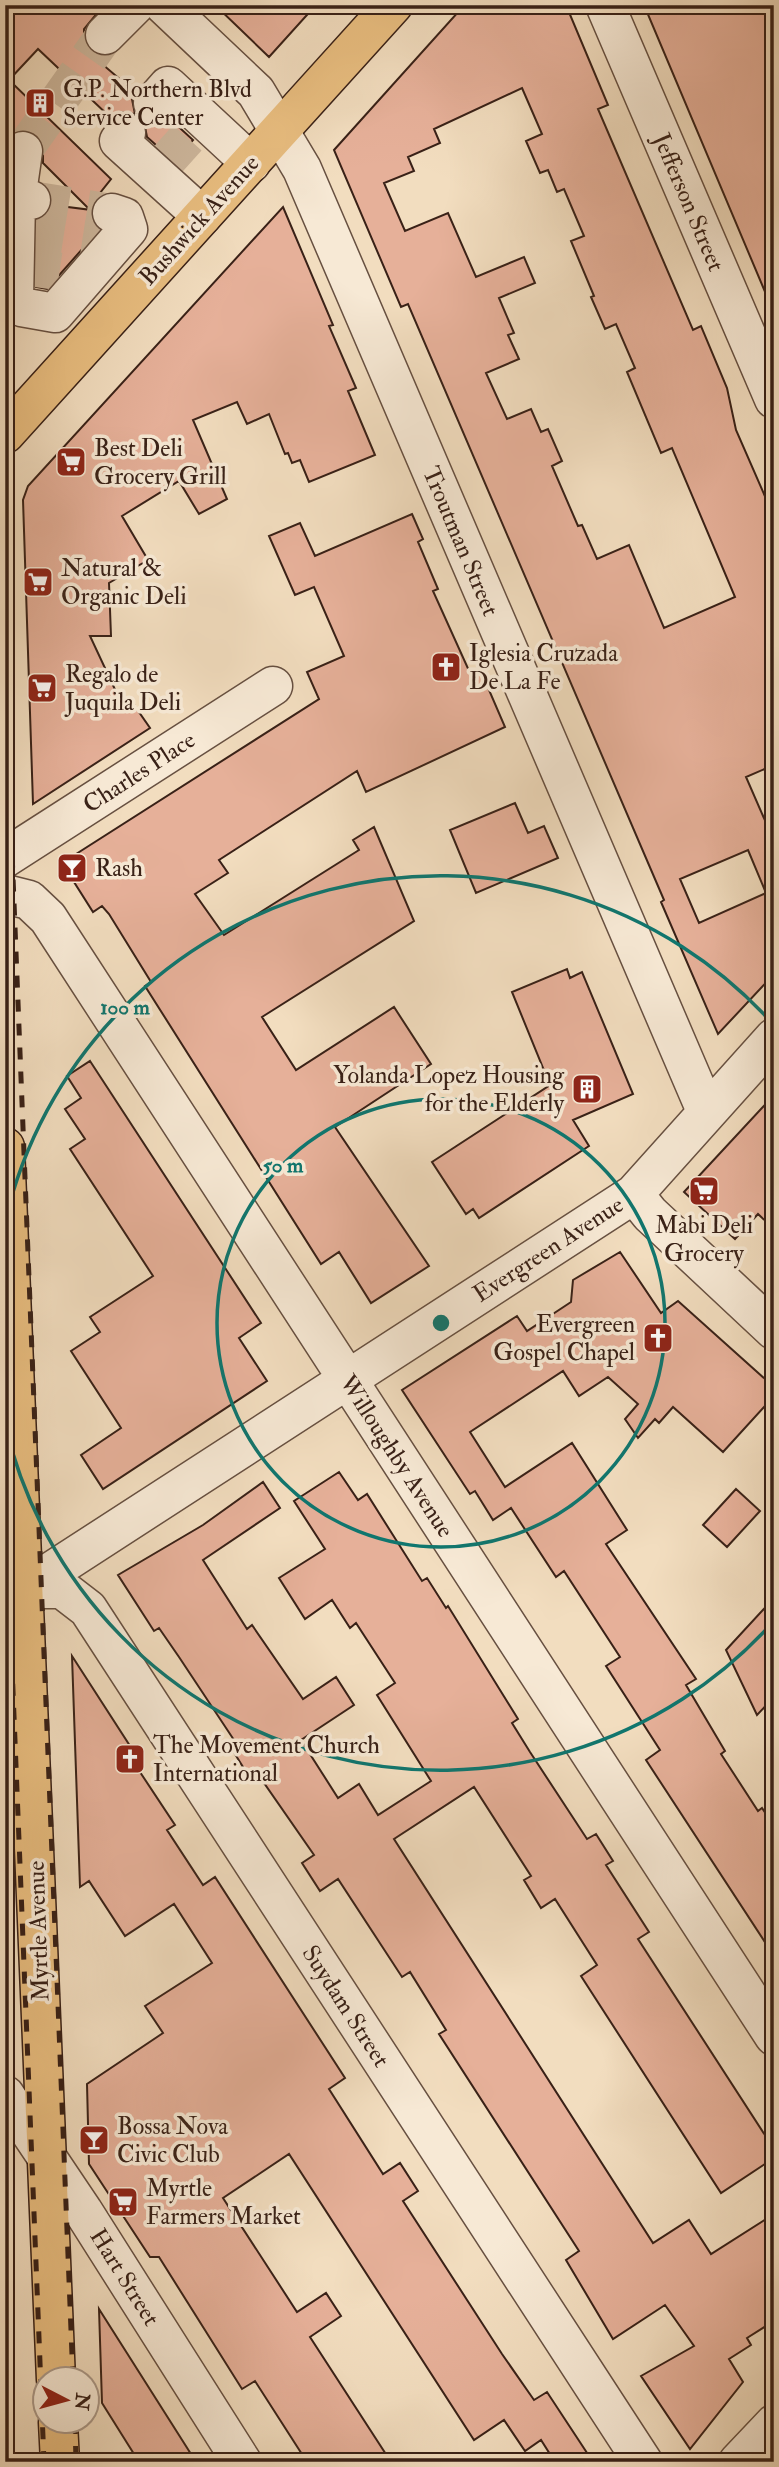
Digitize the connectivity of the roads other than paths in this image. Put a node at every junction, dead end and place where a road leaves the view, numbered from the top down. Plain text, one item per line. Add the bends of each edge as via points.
1 (135, 5) edge
2 (164, 5) edge
3 (393, 5) edge
4 (605, 5) edge
5 (105, 35) tunnel mouth
6 (206, 46) junction
7 (279, 131) junction
8 (23, 151) dead end
9 (145, 156) dead end
10 (251, 163) junction
11 (202, 216) junction
12 (43, 257) edge
13 (138, 288) junction
14 (88, 343) junction
15 (774, 399) edge
16 (5, 434) edge
17 (273, 686) dead end
18 (5, 858) edge
19 (5, 894) edge
20 (774, 1038) edge
21 (706, 1111) junction
22 (5, 1147) edge
23 (634, 1194) junction
24 (774, 1330) edge
25 (348, 1379) junction
26 (10, 1404) edge
27 (15, 1595) edge
28 (774, 2036) edge
29 (5, 2095) edge
30 (46, 2158) junction
31 (55, 2366) edge
32 (774, 2424) edge
33 (59, 2436) edge
34 (60, 2462) edge
35 (242, 2462) edge
36 (643, 2462) edge
37 (738, 2462) edge

1 - 5 street
2 - 6 street, Troutman Street
3 - 7 main road, Bushwick Avenue
4 - 15 street, Jefferson Street
6 - 7 street, Troutman Street via 256,92
6 - 10 street via 179,111
7 - 10 main road, Bushwick Avenue
7 - 21 street, Troutman Street via 302,169
8 - 12 street
9 - 11 street
10 - 11 main road, Bushwick Avenue
11 - 13 main road, Bushwick Avenue
12 - 13 street
12 - 14 street
13 - 14 main road, Bushwick Avenue
14 - 16 main road, Bushwick Avenue
17 - 18 street, Charles Place
19 - 25 street, Willoughby Avenue via 29,900 48,918
20 - 21 street, Evergreen Avenue
21 - 23 street, Evergreen Avenue
22 - 26 main road, Myrtle Avenue
23 - 24 street
23 - 25 street, Evergreen Avenue
25 - 27 street, Evergreen Avenue
25 - 28 street, Willoughby Avenue
26 - 27 main road, Myrtle Avenue
27 - 30 main road, Myrtle Avenue
27 - 36 street, Suydam Street via 62,1589 88,1609
29 - 30 street, Hart Street
30 - 31 main road, Myrtle Avenue
30 - 35 street, Hart Street
32 - 37 street
33 - 34 main road

